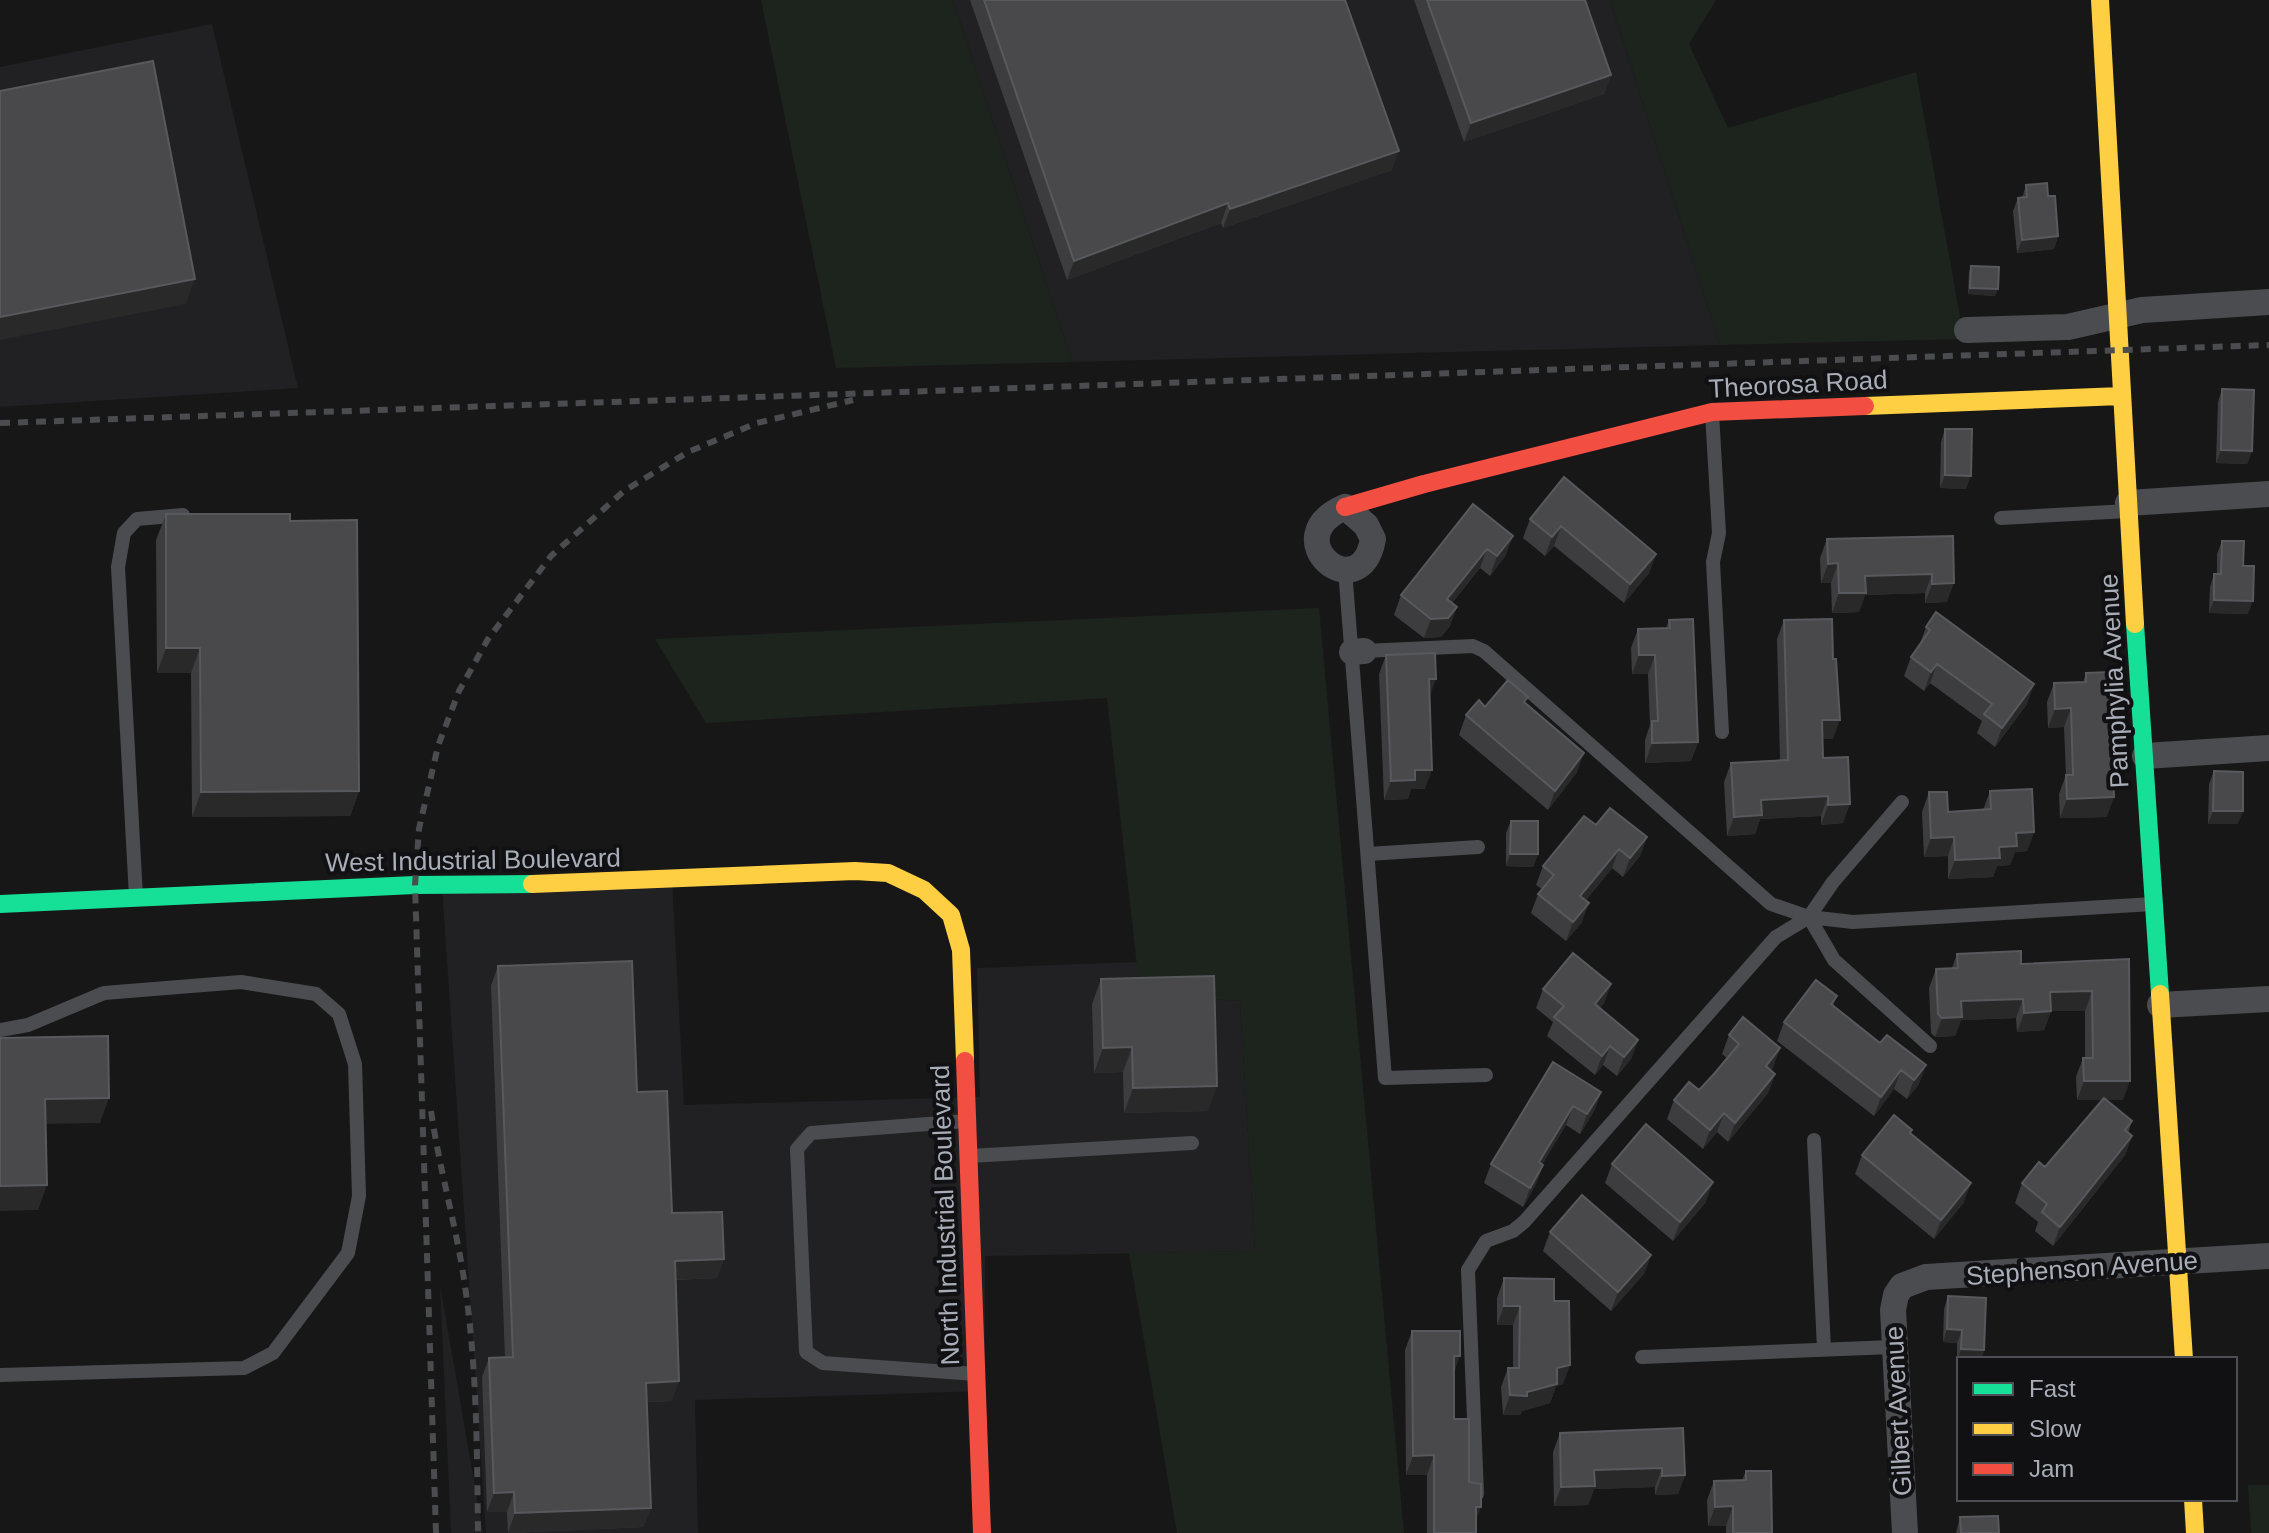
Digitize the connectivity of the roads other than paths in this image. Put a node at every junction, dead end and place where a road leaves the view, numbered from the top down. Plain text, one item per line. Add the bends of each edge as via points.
1 (2100, 0) edge
2 (2269, 302) edge
3 (2117, 316) junction
4 (1967, 330) dead end
5 (2121, 396) junction
6 (1712, 412) junction
7 (2269, 494) edge
8 (1345, 507) junction
9 (2128, 507) junction
10 (194, 517) edge
11 (2001, 518) dead end
12 (1345, 570) junction
13 (1358, 652) junction
14 (1722, 732) dead end
15 (2269, 748) edge
16 (2145, 756) junction
17 (1902, 802) dead end
18 (1478, 847) dead end
19 (1368, 854) junction
20 (136, 898) junction
21 (938, 902) joint
22 (0, 904) edge
23 (2154, 904) junction
24 (1809, 917) junction
25 (2269, 999) edge
26 (2160, 1005) junction
27 (0, 1030) edge
28 (1930, 1046) dead end
29 (1486, 1075) dead end
30 (967, 1121) junction
31 (1814, 1140) dead end
32 (1192, 1143) dead end
33 (969, 1156) junction
34 (2269, 1256) edge
35 (2177, 1262) junction
36 (1899, 1290) joint
37 (1893, 1347) junction
38 (1824, 1349) junction
39 (1642, 1357) dead end
40 (2184, 1357) edge
41 (976, 1374) junction
42 (0, 1375) edge
43 (1477, 1494) edge
44 (2193, 1501) edge
45 (982, 1533) edge
46 (1905, 1533) edge
47 (2195, 1533) edge

1 - 3 street, Pamphylia Avenue
2 - 3 street
3 - 4 street via 2068,327
3 - 5 street, Pamphylia Avenue
5 - 6 street, Theorosa Road
5 - 9 street, Pamphylia Avenue
6 - 8 street, Theorosa Road
6 - 14 lane
7 - 9 street
8 - 12 street via 1373,539 1361,566
8 - 12 street via 1324,521 1317,546 1328,565
9 - 11 lane
9 - 16 street, Pamphylia Avenue
10 - 20 lane via 137,519 124,533 120,556
12 - 13 lane
13 - 19 lane
13 - 24 lane via 1473,646 1484,651 1771,904
15 - 16 street
16 - 23 street, Pamphylia Avenue
17 - 24 lane
18 - 19 lane
19 - 29 lane via 1385,1078
20 - 21 street, West Industrial Boulevard via 855,871 888,873
20 - 22 street, West Industrial Boulevard
21 - 30 street, North Industrial Boulevard via 951,915 961,950
23 - 24 lane via 1853,922
23 - 26 street, Pamphylia Avenue
24 - 28 lane via 1834,960
24 - 43 lane via 1776,937 1524,1222 1486,1241 1468,1270
25 - 26 street
26 - 35 street, Pamphylia Avenue
27 - 42 lane via 28,1025 104,993 241,982 316,994 339,1014 355,1064 359,1196 348,1253 273,1353 244,1368
30 - 33 street, North Industrial Boulevard
30 - 41 lane via 811,1133 797,1149 806,1352 823,1363
31 - 38 lane
32 - 33 lane
33 - 41 street, North Industrial Boulevard
34 - 35 street, Stephenson Avenue
35 - 36 street, Stephenson Avenue via 1926,1277
35 - 40 street, Pamphylia Avenue
36 - 37 street, Gilbert Avenue
37 - 38 lane
37 - 46 street, Gilbert Avenue
38 - 39 lane
41 - 45 street, North Industrial Boulevard
44 - 47 street

